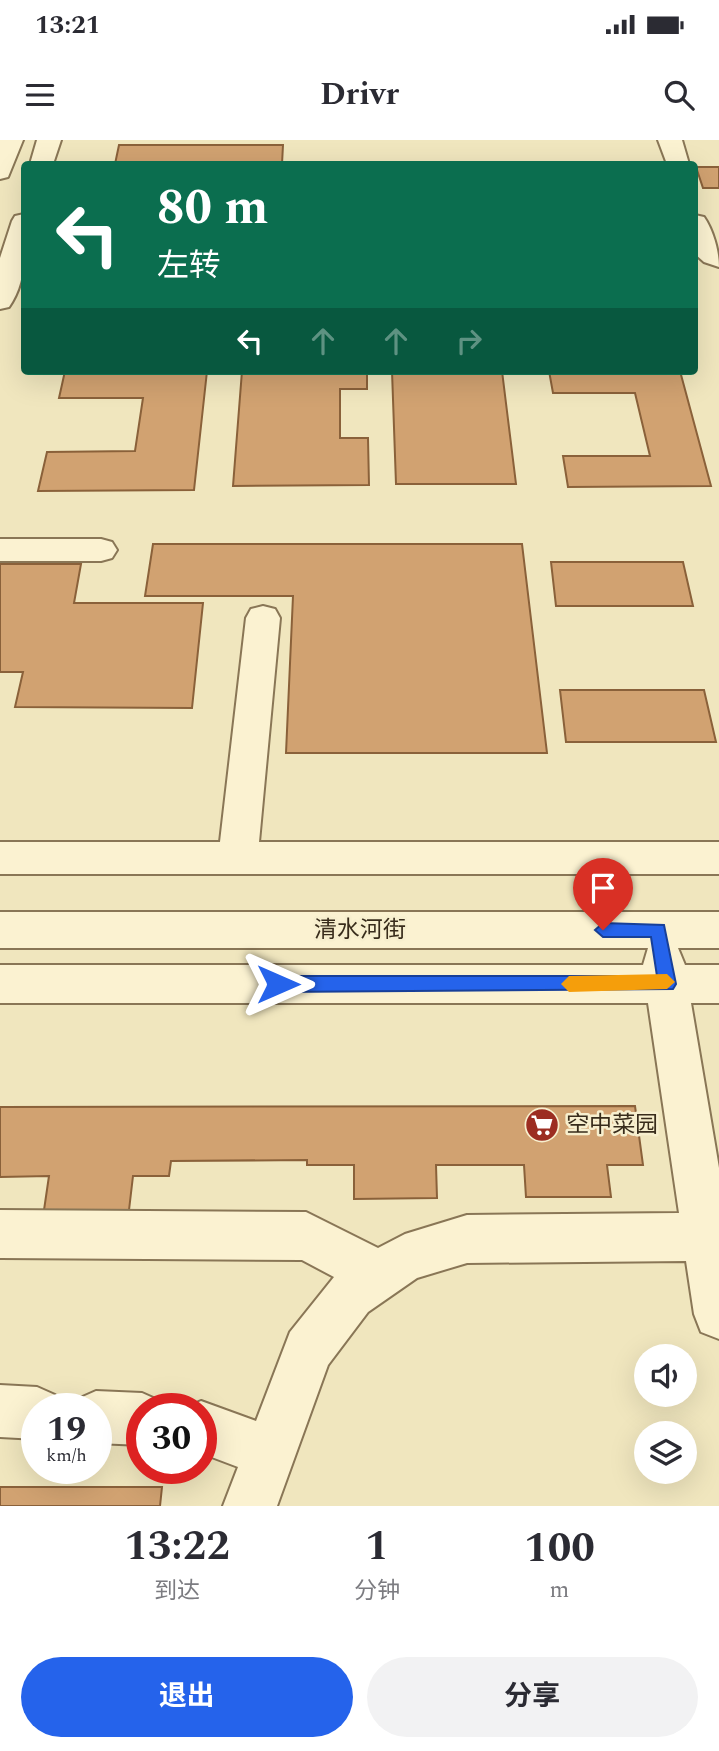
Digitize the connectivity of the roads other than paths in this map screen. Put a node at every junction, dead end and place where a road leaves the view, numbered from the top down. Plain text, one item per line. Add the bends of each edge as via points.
1 (11, 140) edge
2 (49, 140) edge
3 (670, 140) edge
4 (43, 161) edge
5 (677, 161) edge
6 (0, 172) edge
7 (21, 231) edge
8 (698, 232) edge
9 (719, 259) edge
10 (0, 301) edge
11 (0, 550) edge
12 (101, 550) dead end
13 (263, 618) dead end
14 (0, 858) edge
15 (238, 858) junction
16 (719, 858) edge
17 (0, 930) edge
18 (658, 930) junction
19 (719, 930) edge
20 (0, 984) edge
21 (667, 984) junction
22 (719, 984) edge
23 (0, 1234) edge
24 (713, 1237) edge
25 (380, 1275) junction
26 (719, 1314) edge
27 (0, 1411) edge
28 (21, 1412) edge
29 (217, 1433) edge
30 (269, 1452) junction
31 (250, 1506) edge

1 - 6 street
2 - 4 street
3 - 5 street
7 - 10 street
8 - 9 street via 703,250
11 - 12 street
13 - 15 street
14 - 15 street
15 - 16 street
17 - 18 street, 清水河街
18 - 19 street, 清水河街
18 - 21 street
20 - 21 street
21 - 22 street
21 - 24 street
23 - 25 street via 306,1236
24 - 25 street via 467,1240 405,1258
24 - 26 street
25 - 30 street via 351,1295 308,1350
27 - 28 street
29 - 30 street
30 - 31 street

